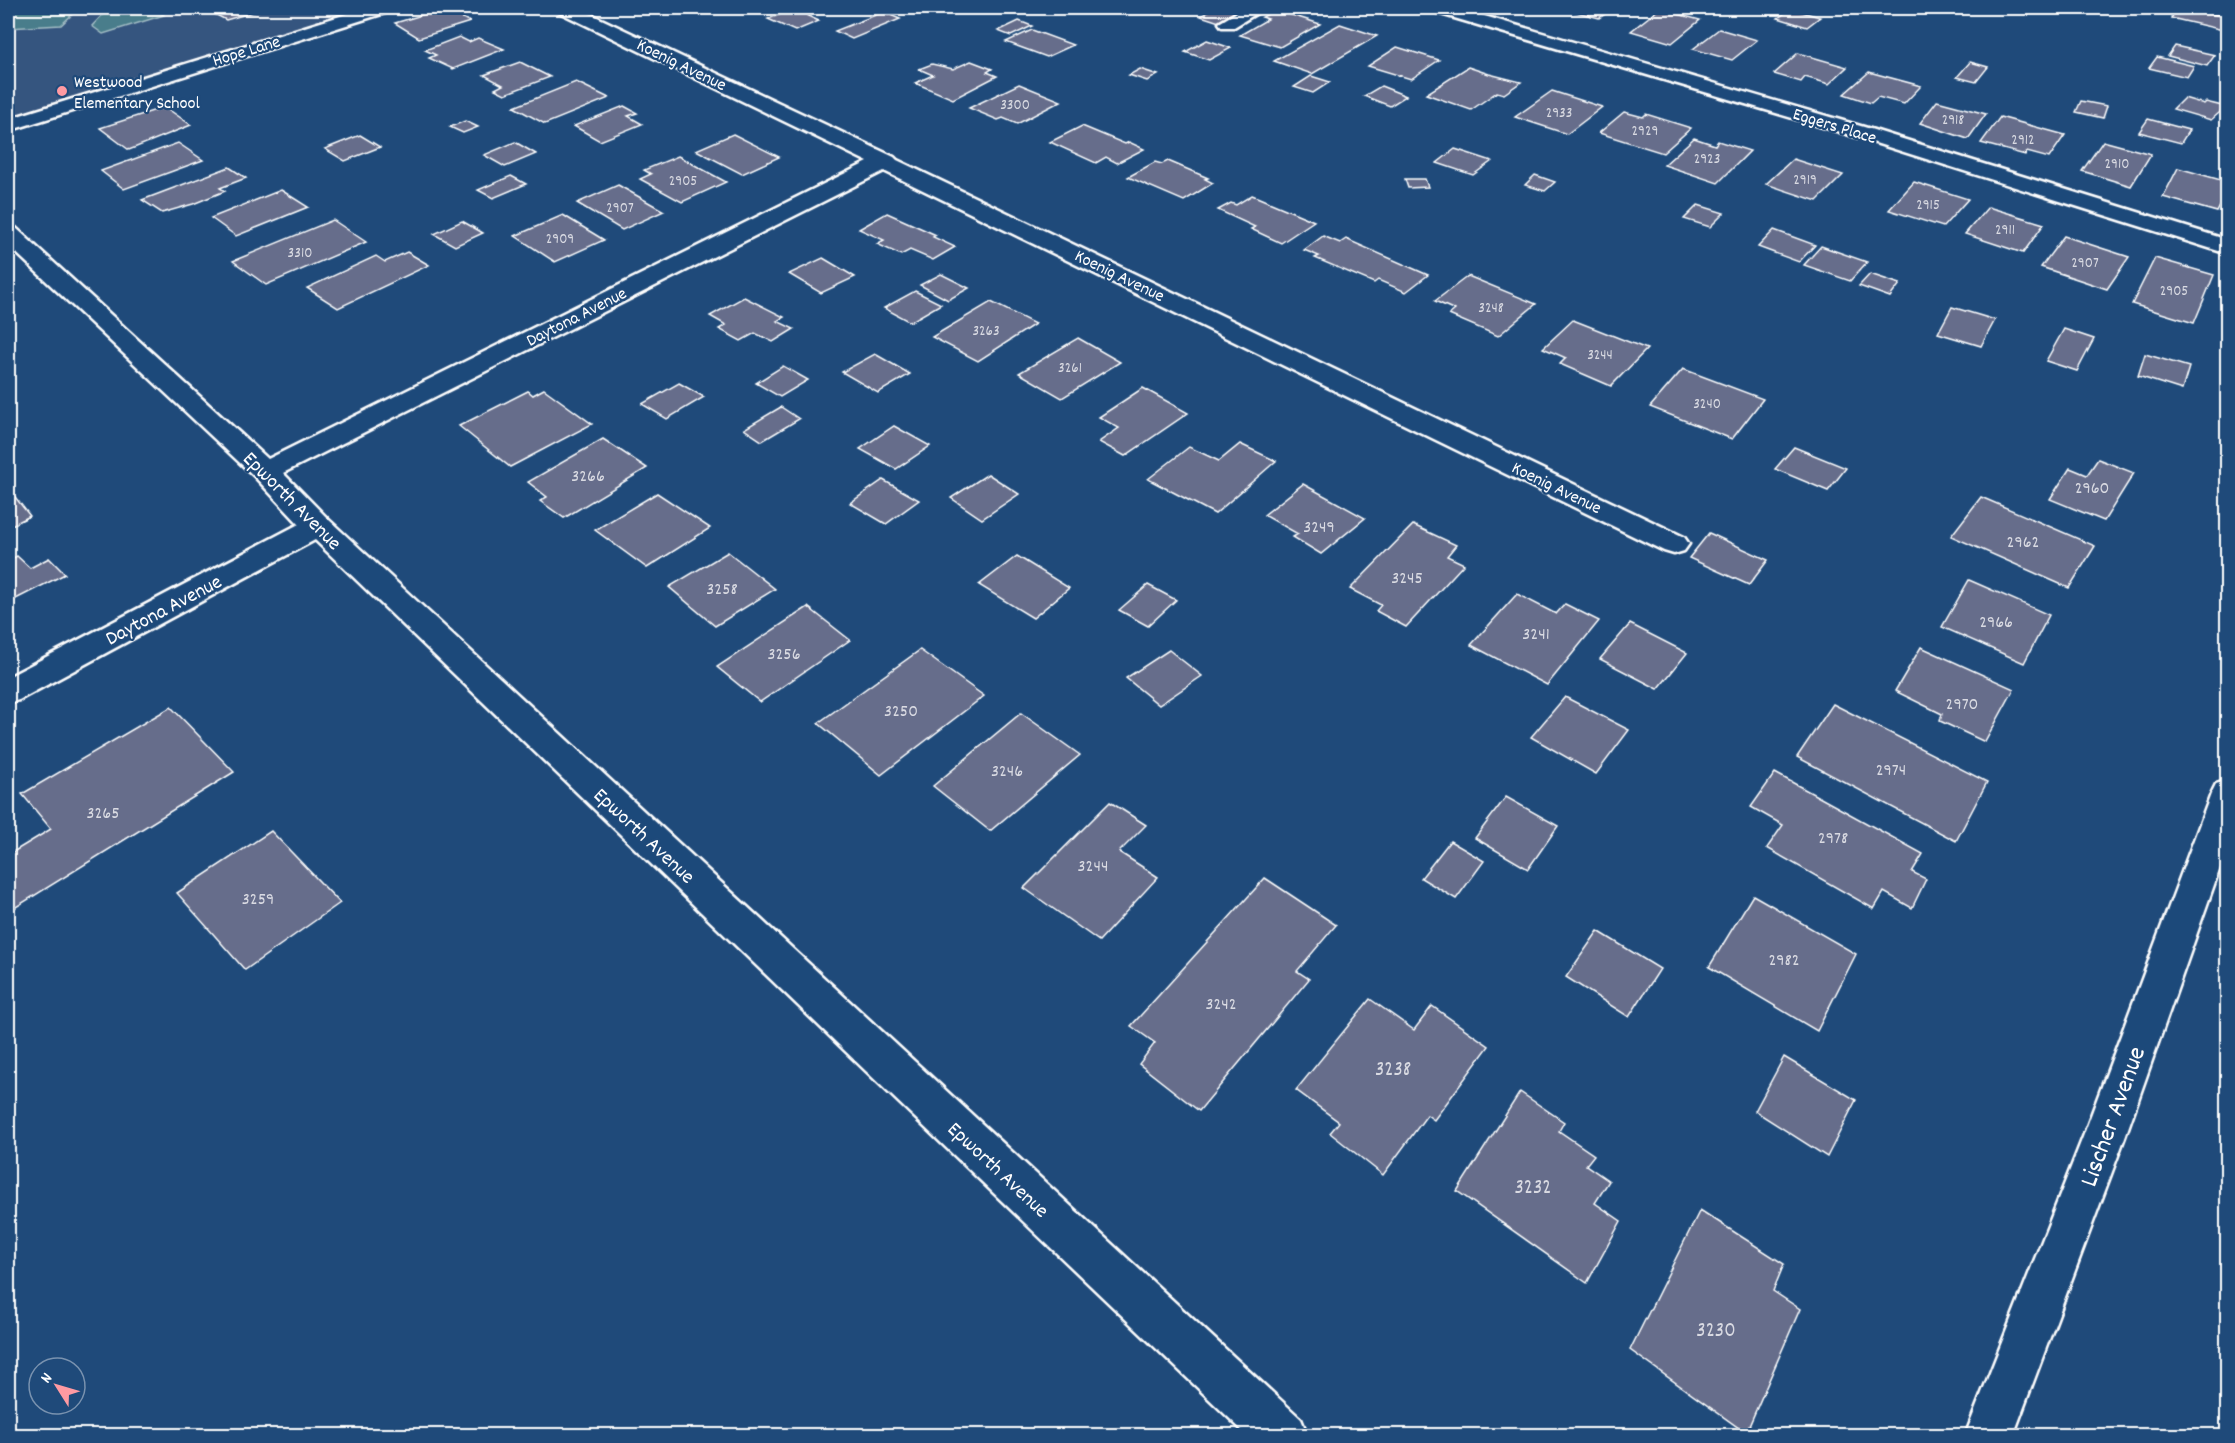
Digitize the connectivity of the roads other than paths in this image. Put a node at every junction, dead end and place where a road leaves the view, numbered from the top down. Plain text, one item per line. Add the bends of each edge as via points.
1 (382, 8) edge
2 (1257, 8) edge
3 (1440, 8) edge
4 (582, 10) edge
5 (1228, 22) dead end
6 (8, 125) edge
7 (886, 161) junction
8 (8, 233) edge
9 (2228, 247) edge
10 (265, 471) junction
11 (318, 526) junction
12 (1674, 544) dead end
13 (8, 691) edge
14 (2228, 794) edge
15 (1284, 1436) edge
16 (1989, 1436) edge

1 - 6 street, Hope Lane
2 - 5 street
3 - 9 street, Eggers Place
4 - 7 street, Koenig Avenue
7 - 10 street, Daytona Avenue
7 - 12 street, Koenig Avenue
8 - 10 street, Epworth Avenue
10 - 11 street, Epworth Avenue
11 - 13 street, Daytona Avenue
11 - 15 street, Epworth Avenue
14 - 16 street, Lischer Avenue via 2104,1137

